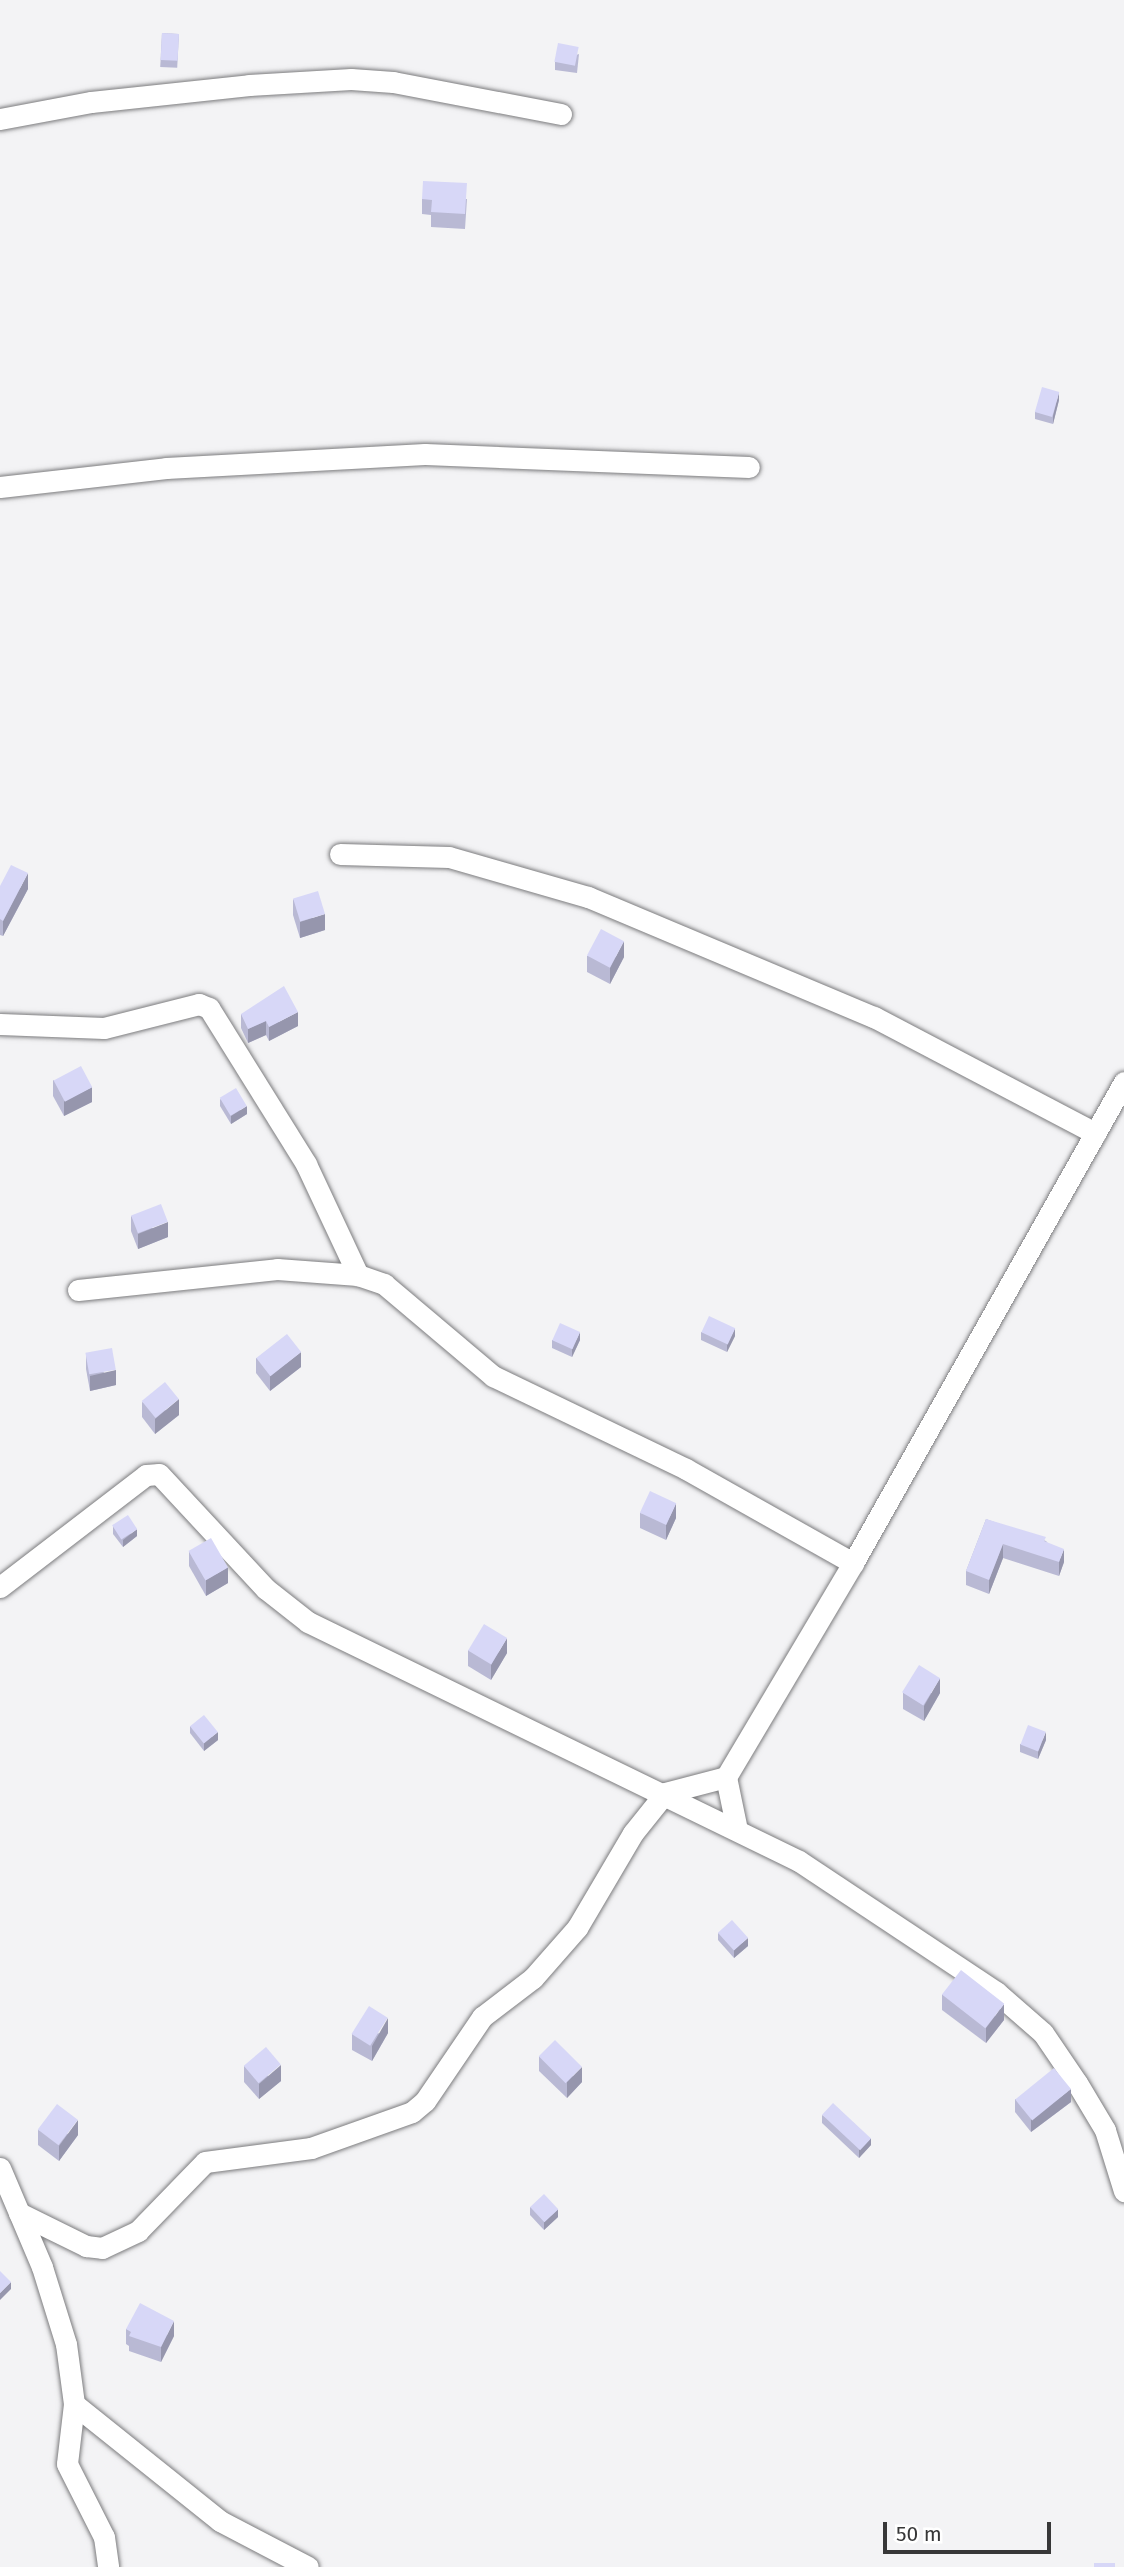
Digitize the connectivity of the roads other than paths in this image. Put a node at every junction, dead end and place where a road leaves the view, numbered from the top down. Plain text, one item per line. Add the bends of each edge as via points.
1 (561, 114) dead end
2 (0, 119) edge
3 (749, 467) dead end
4 (0, 487) edge
5 (340, 854) dead end
6 (0, 1024) edge
7 (1124, 1082) edge
8 (1095, 1133) junction
9 (358, 1275) junction
10 (78, 1290) dead end
11 (853, 1563) junction
12 (0, 1587) edge
13 (726, 1777) junction
14 (665, 1793) junction
15 (737, 1830) junction
16 (0, 2168) edge
17 (1124, 2191) edge
18 (19, 2213) junction
19 (74, 2404) junction
20 (108, 2567) edge
21 (308, 2567) edge

1 - 2 street via 393,82 351,79 104,101
3 - 4 street via 425,454 166,468
5 - 8 street via 449,857 588,897 874,1017
6 - 9 street via 104,1028 199,1004 209,1008 306,1164
7 - 8 street
8 - 11 street
9 - 10 street via 277,1269
9 - 11 street via 384,1284 493,1376 686,1469
11 - 13 street
12 - 14 street via 146,1475 159,1474 267,1588 308,1622 407,1674
13 - 14 street
13 - 15 street
14 - 15 street
14 - 18 street via 633,1833 577,1928 533,1978 482,2017 425,2101 412,2112 311,2148 205,2162 138,2231 102,2248 86,2246
15 - 17 street via 799,1861 996,1992 1043,2033 1105,2130
16 - 18 street
18 - 19 street via 66,2344
19 - 20 street via 67,2464 104,2537
19 - 21 street via 220,2521

